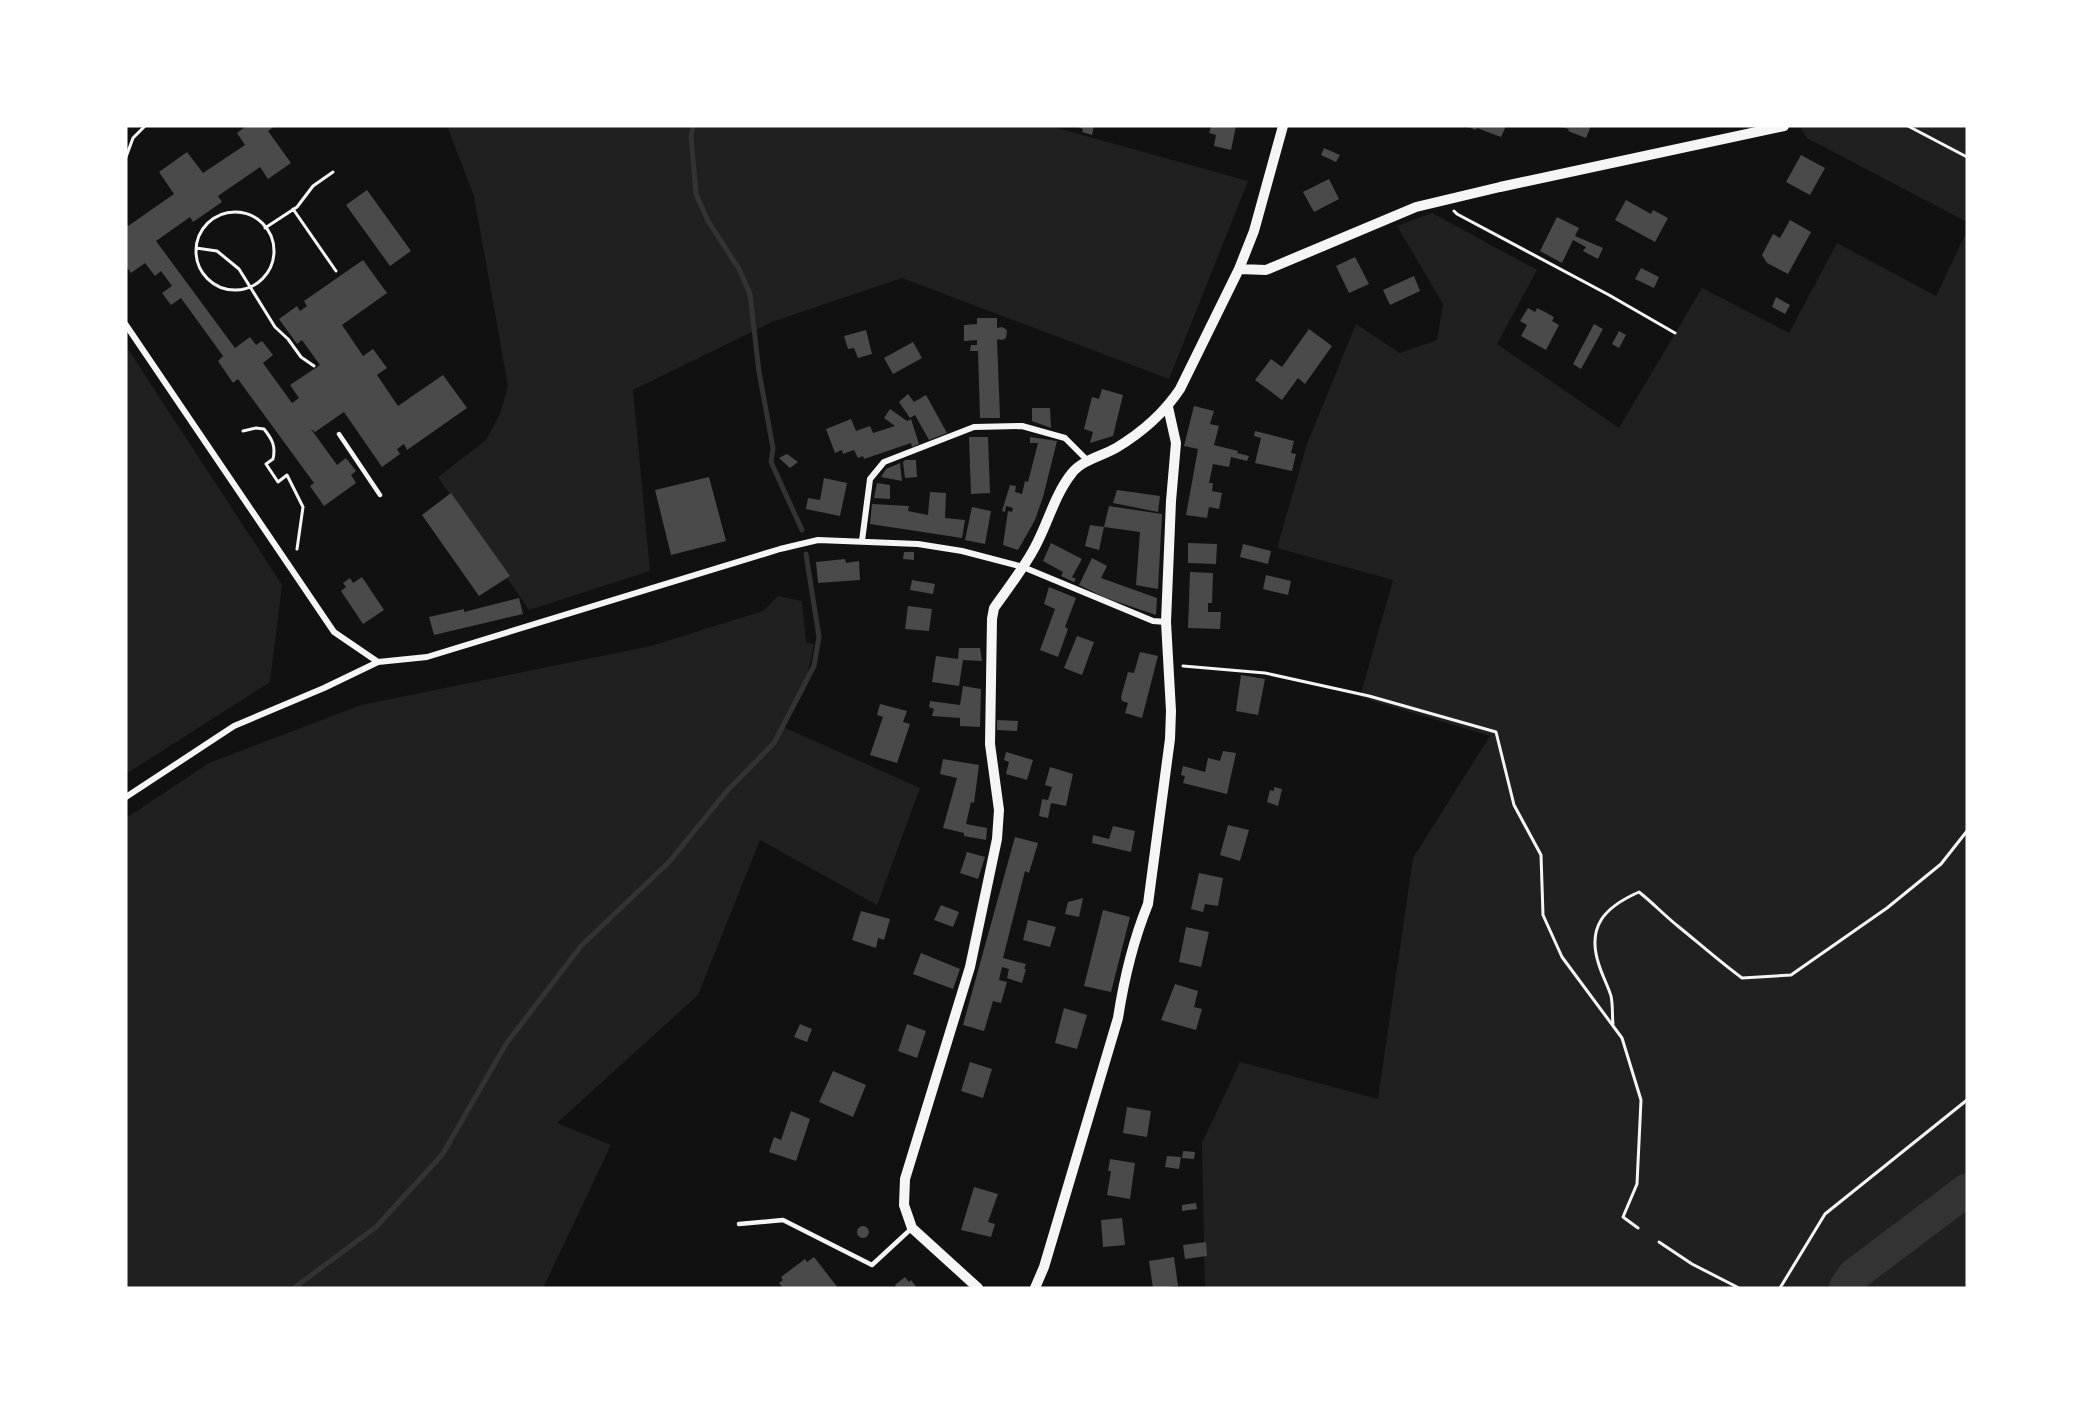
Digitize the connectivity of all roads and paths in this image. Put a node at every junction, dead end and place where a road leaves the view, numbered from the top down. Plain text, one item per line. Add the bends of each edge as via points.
1 (143, 126) edge
2 (1283, 126) edge
3 (1784, 126) edge
4 (1908, 126) edge
5 (126, 157) edge
6 (1967, 157) edge
7 (333, 172) dead end
8 (1446, 200) junction
9 (293, 209) junction
10 (265, 228) junction
11 (196, 248) junction
12 (1239, 269) junction
13 (336, 271) dead end
14 (250, 286) junction
15 (126, 325) edge
16 (1676, 333) dead end
17 (314, 366) dead end
18 (1168, 406) junction
19 (243, 431) dead end
20 (339, 434) dead end
21 (1088, 461) junction
22 (380, 495) dead end
23 (862, 540) junction
24 (297, 549) dead end
25 (1023, 567) junction
26 (1166, 622) junction
27 (378, 662) junction
28 (1168, 665) junction
29 (126, 797) edge
30 (1967, 831) edge
31 (1613, 1026) junction
32 (1967, 1100) edge
33 (739, 1224) dead end
34 (912, 1228) junction
35 (1638, 1228) dead end
36 (1659, 1242) dead end
37 (978, 1288) edge
38 (1035, 1288) edge
39 (1739, 1288) edge
40 (1780, 1288) edge

1 - 5 path
2 - 12 street via 1254,231
3 - 8 street
4 - 6 path
7 - 9 path
8 - 12 street via 1416,207 1266,270
8 - 16 path via 1456,214
9 - 10 path
9 - 13 path
10 - 11 path via 248,214 216,216 204,227
10 - 14 path via 274,252 270,267
11 - 14 path via 217,251 239,269
11 - 14 path via 202,273 214,284 229,289
12 - 18 street
14 - 17 path via 275,327
15 - 27 street via 334,632
18 - 21 street via 1116,448
18 - 26 street via 1176,443
19 - 24 path via 264,429 270,436 275,448 273,459 266,464 278,482 287,475 303,507
20 - 22 lane
21 - 23 street via 1065,438 1022,426 974,427 884,462 870,479
21 - 25 street via 1073,471
23 - 25 street via 962,551
23 - 27 street via 808,542 427,657
25 - 26 street via 1152,621
25 - 34 street via 994,608 992,619 990,744 999,810 997,839 970,967 905,1179 904,1205
26 - 28 street
27 - 29 street via 234,726
28 - 31 path via 1265,673 1369,696 1496,732 1514,805 1541,855 1544,915 1562,957
28 - 38 street via 1170,739 1148,904 1123,984 1115,1029
30 - 31 path via 1941,864 1887,908 1791,975 1742,978 1639,892 1624,899 1603,915 1595,935 1598,962 1611,996
31 - 35 path via 1622,1038 1641,1100 1637,1184 1623,1217
32 - 40 path via 1825,1214
33 - 34 lane via 783,1220 872,1264
34 - 37 street
36 - 39 path

